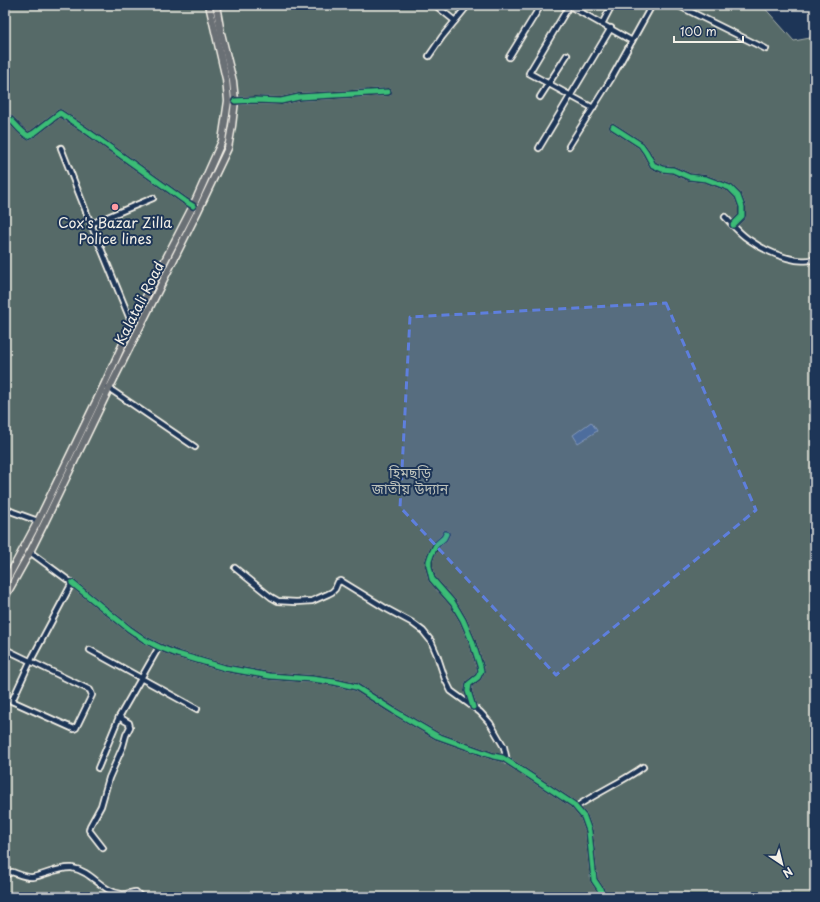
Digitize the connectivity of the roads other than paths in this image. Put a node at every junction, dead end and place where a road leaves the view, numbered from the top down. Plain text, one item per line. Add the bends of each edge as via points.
1 (209, 5) edge
2 (216, 5) edge
3 (435, 5) edge
4 (468, 5) edge
5 (541, 5) edge
6 (568, 5) edge
7 (612, 5) edge
8 (652, 5) edge
9 (677, 5) edge
10 (455, 21) junction
11 (602, 24) junction
12 (611, 28) junction
13 (632, 41) junction
14 (766, 49) dead end
15 (567, 55) dead end
16 (429, 56) dead end
17 (509, 57) dead end
18 (549, 84) junction
19 (388, 92) dead end
20 (570, 96) junction
21 (540, 97) dead end
22 (235, 101) junction
23 (593, 108) junction
24 (5, 115) edge
25 (613, 128) dead end
26 (569, 146) dead end
27 (61, 148) dead end
28 (539, 148) dead end
29 (153, 198) dead end
30 (193, 206) junction
31 (725, 217) dead end
32 (91, 224) junction
33 (733, 225) junction
34 (815, 260) edge
35 (139, 311) junction
36 (147, 314) junction
37 (132, 324) junction
38 (106, 387) junction
39 (195, 447) dead end
40 (5, 508) edge
41 (38, 521) junction
42 (446, 534) dead end
43 (30, 552) junction
44 (234, 568) dead end
45 (5, 583) edge
46 (72, 583) junction
47 (5, 597) edge
48 (159, 647) junction
49 (5, 649) edge
50 (90, 650) dead end
51 (30, 662) junction
52 (142, 678) junction
53 (5, 698) edge
54 (12, 701) junction
55 (473, 707) junction
56 (197, 710) dead end
57 (119, 717) junction
58 (505, 760) junction
59 (643, 767) dead end
60 (98, 768) dead end
61 (576, 807) junction
62 (102, 848) dead end
63 (5, 875) edge
64 (141, 897) edge
65 (603, 897) edge

1 - 30 highway, Kalatali Road via 226,79 228,101 222,141
2 - 22 highway, Kalatali Road via 233,80
3 - 10 street
4 - 10 street
5 - 17 street
6 - 11 street
6 - 18 street via 530,73
7 - 11 street
8 - 13 street
9 - 14 street
10 - 16 street
11 - 12 street
12 - 13 street
12 - 20 street
13 - 23 street
15 - 18 street
18 - 20 street
18 - 21 street
19 - 22 street via 299,97 281,101
20 - 23 street
20 - 28 street
22 - 36 highway, Kalatali Road via 228,148
23 - 26 street
24 - 30 street via 28,136 60,113
25 - 33 street via 641,146 653,165 730,188 738,196 742,207 742,216
27 - 32 street
29 - 32 street
30 - 35 highway, Kalatali Road
31 - 33 street
32 - 37 street
33 - 34 street via 747,238 770,252 797,260
35 - 36 highway
35 - 37 highway, Kalatali Road
36 - 38 highway, Kalatali Road
37 - 38 highway, Kalatali Road
38 - 39 street
38 - 41 highway, Kalatali Road
38 - 43 highway, Kalatali Road
40 - 41 street
41 - 45 highway, Kalatali Road
42 - 55 street via 436,545 429,566 432,580 453,603 462,620 478,660 481,671 469,684 468,691
43 - 46 street
43 - 47 highway, Kalatali Road
44 - 55 street via 278,601 312,601 328,594 341,581 423,631 431,641 444,679 451,691
46 - 48 street via 129,629
46 - 51 street
48 - 52 street
48 - 58 street via 225,668 270,676 312,678 356,687 437,736
49 - 51 street
50 - 52 street
51 - 54 street
51 - 54 street via 90,690 92,695 74,729
52 - 56 street
52 - 57 street
53 - 54 street
55 - 58 street via 490,724 504,747
57 - 60 street
57 - 62 street via 129,723 130,727 109,778 101,806 89,830
58 - 61 street
59 - 61 street
61 - 65 street via 584,817 589,831 594,880
63 - 64 street via 12,872 32,877 73,868 87,873 109,891 122,894 136,892

